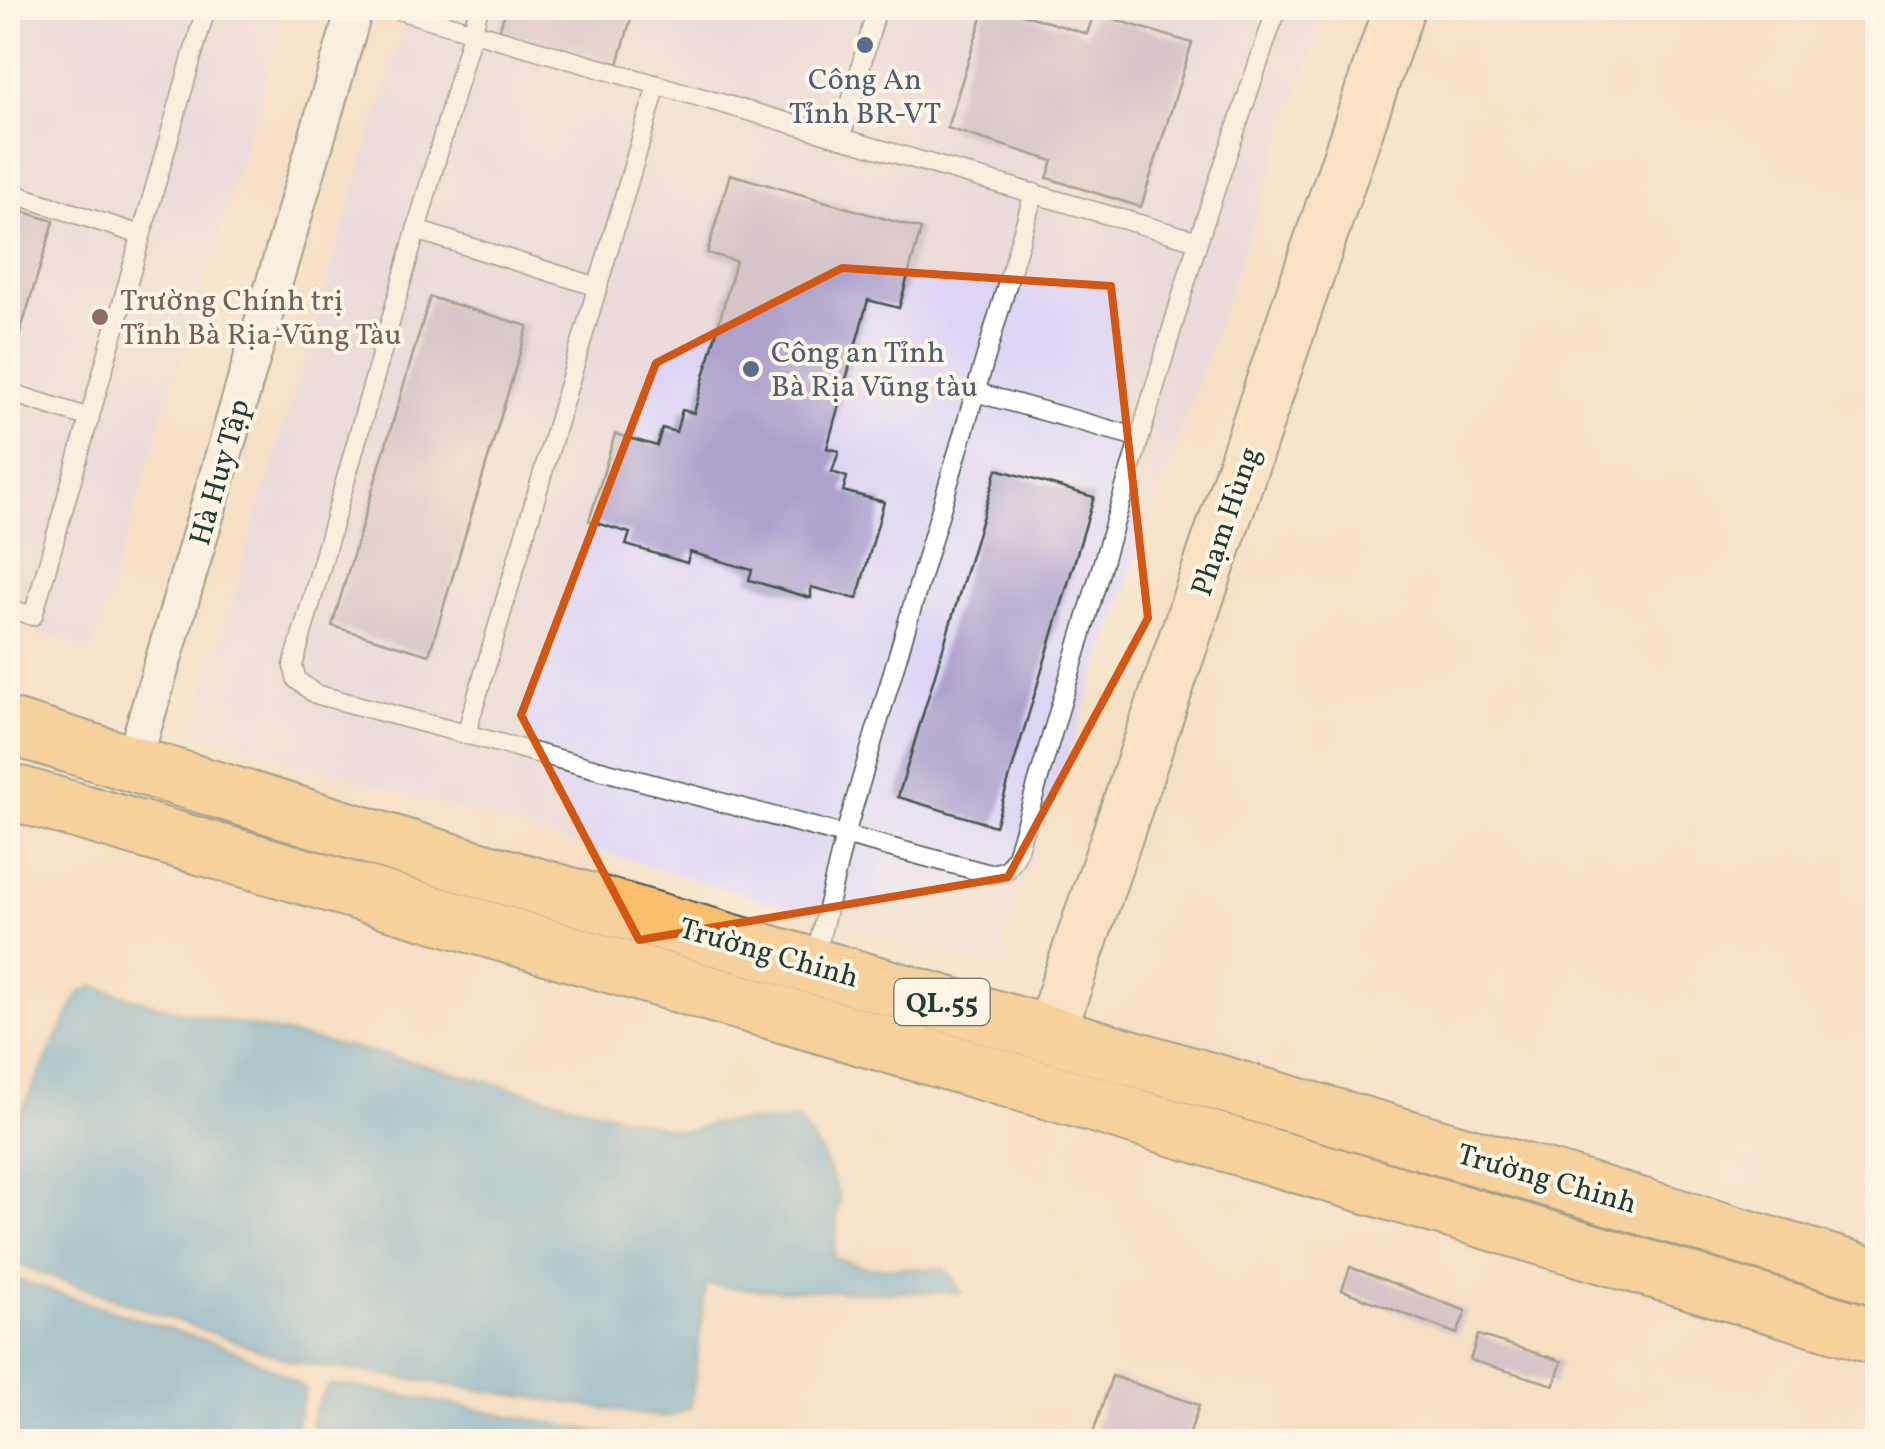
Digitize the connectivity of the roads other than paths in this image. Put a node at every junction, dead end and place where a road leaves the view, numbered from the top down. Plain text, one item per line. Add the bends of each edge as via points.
1 (206, 8) edge
2 (354, 8) edge
3 (390, 8) edge
4 (479, 8) edge
5 (877, 8) edge
6 (1276, 8) edge
7 (1398, 8) edge
8 (472, 31) junction
9 (658, 85) junction
10 (841, 138) junction
11 (8, 192) edge
12 (1034, 193) junction
13 (416, 230) junction
14 (141, 234) junction
15 (1198, 241) junction
16 (598, 287) junction
17 (8, 392) edge
18 (975, 392) junction
19 (90, 418) junction
20 (1140, 438) junction
21 (8, 608) edge
22 (8, 726) edge
23 (466, 734) junction
24 (133, 763) junction
25 (8, 791) edge
26 (845, 835) junction
27 (814, 965) junction
28 (1050, 1033) junction
29 (1031, 1086) junction
30 (1878, 1277) edge
31 (1878, 1337) edge

1 - 14 lane
2 - 24 street, Hà Huy Tập
3 - 8 lane
4 - 8 lane
5 - 10 lane
6 - 15 lane
7 - 28 street, Phạm Hùng
8 - 9 lane
8 - 13 lane
9 - 10 lane
9 - 16 lane
10 - 12 lane
11 - 14 lane
12 - 15 lane
12 - 18 lane
13 - 16 lane
13 - 23 lane via 293,666 297,680 315,694
14 - 19 lane
15 - 20 lane
16 - 23 lane
17 - 19 lane
18 - 20 lane
18 - 26 lane
19 - 21 lane via 33,616
20 - 26 lane via 1007,870 990,874
22 - 24 highway, Trường Chinh / QL.55
23 - 26 lane
24 - 27 highway, Trường Chinh / QL.55
25 - 29 highway, Trường Chinh / QL.55
26 - 27 lane
27 - 28 highway, Trường Chinh / QL.55
28 - 29 highway
28 - 30 highway, Trường Chinh / QL.55
29 - 31 highway, Trường Chinh / QL.55

